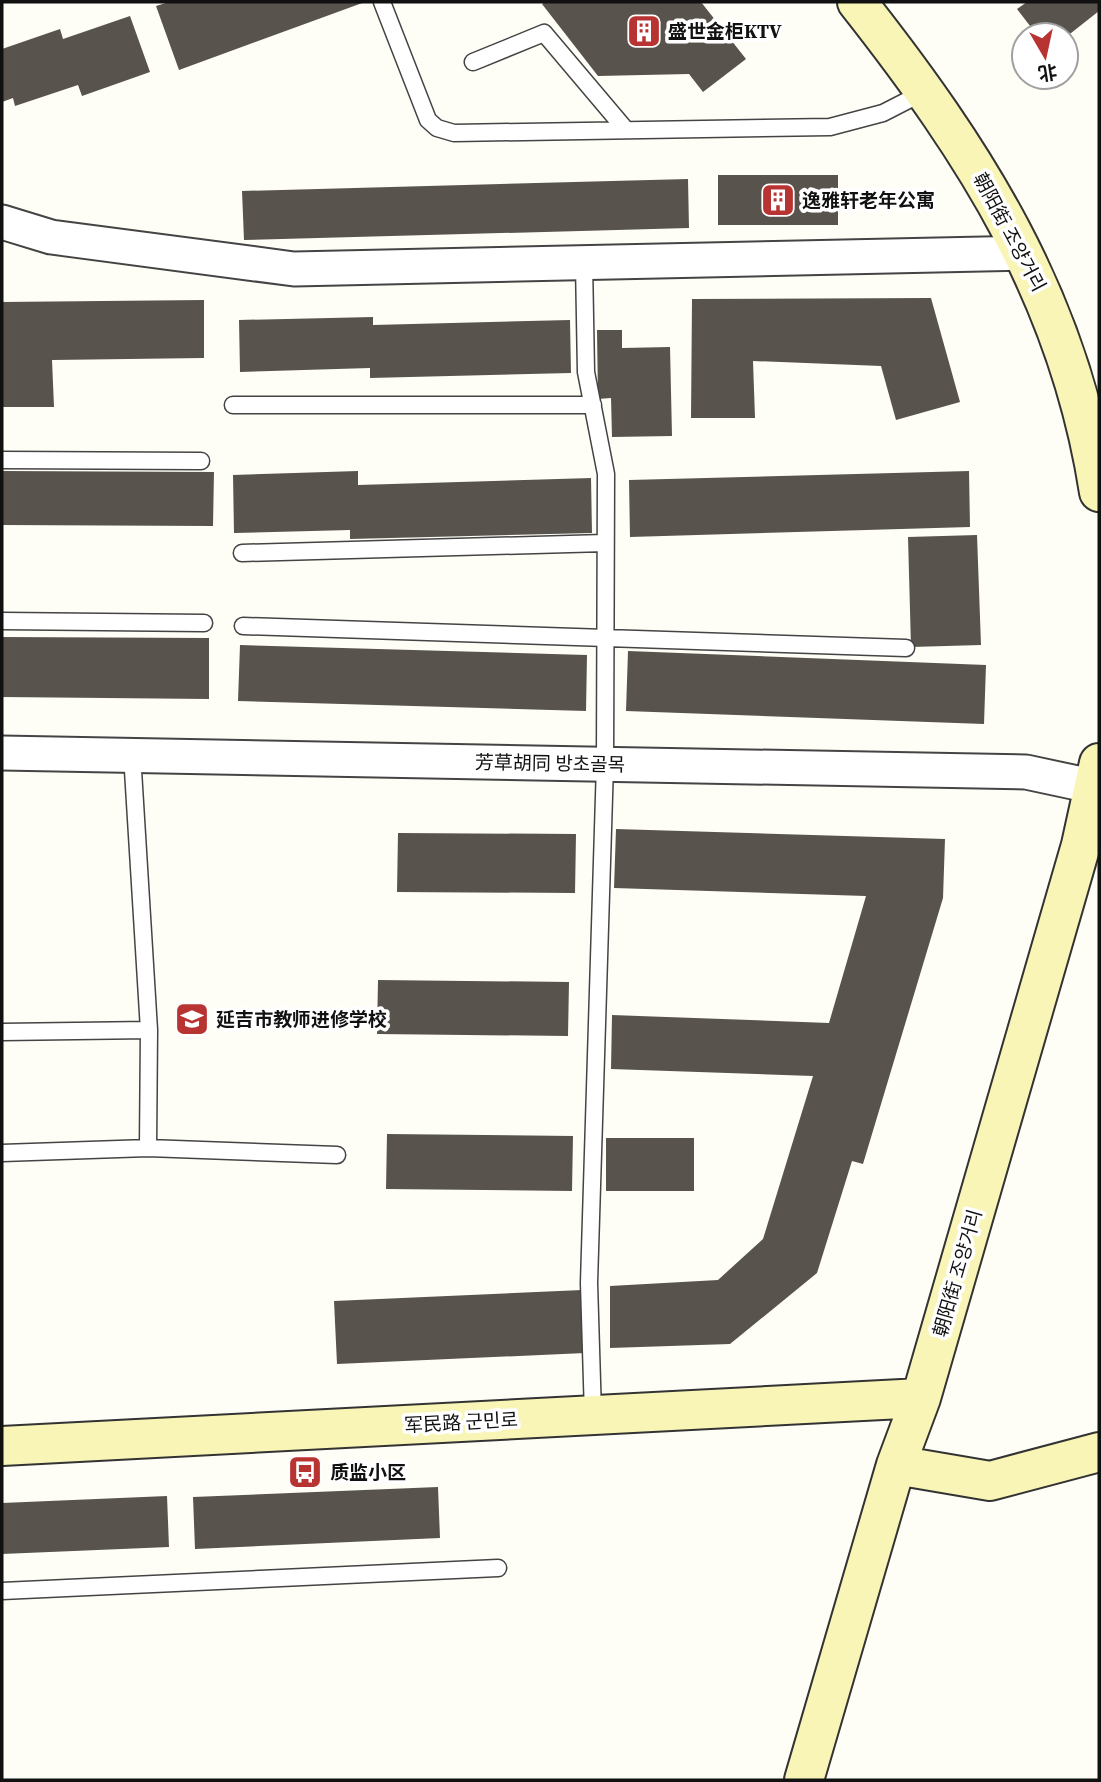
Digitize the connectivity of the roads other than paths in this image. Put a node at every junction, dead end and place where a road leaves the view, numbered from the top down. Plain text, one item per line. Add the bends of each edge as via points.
1 (382, 2) edge
2 (857, 2) edge
3 (473, 62) dead end
4 (926, 91) junction
5 (626, 130) junction
6 (2, 222) edge
7 (1025, 253) junction
8 (584, 263) junction
9 (233, 405) dead end
10 (593, 405) junction
11 (2, 460) edge
12 (201, 461) dead end
13 (1099, 492) edge
14 (606, 543) junction
15 (242, 553) dead end
16 (2, 621) edge
17 (204, 624) dead end
18 (243, 626) dead end
19 (605, 638) junction
20 (905, 648) dead end
21 (2, 753) edge
22 (132, 754) junction
23 (605, 764) junction
24 (1098, 775) edge
25 (149, 1030) junction
26 (2, 1032) edge
27 (148, 1148) junction
28 (2, 1153) edge
29 (337, 1155) dead end
30 (921, 1398) junction
31 (593, 1415) junction
32 (2, 1446) edge
33 (1099, 1452) edge
34 (896, 1465) junction
35 (498, 1568) dead end
36 (2, 1591) edge
37 (804, 1780) edge

1 - 5 lane via 420,104 437,128 454,133
2 - 4 main road, 朝阳街 조양거리
3 - 5 lane via 544,33
4 - 5 lane via 883,113 830,127
4 - 7 main road, 朝阳街 조양거리
6 - 8 street via 51,237 294,269
7 - 8 street
7 - 13 main road, 朝阳街 조양거리 via 1074,383
8 - 10 lane via 583,346
9 - 10 lane
10 - 14 lane via 606,474
11 - 12 lane
14 - 15 lane
14 - 19 lane
16 - 17 lane
18 - 19 lane
19 - 20 lane
19 - 23 lane
21 - 22 street, 芳草胡同 방초골목
22 - 23 street, 芳草胡同 방초골목
22 - 25 lane
23 - 24 street, 芳草胡同 방초골목
23 - 31 lane via 589,1283
24 - 30 main road, 朝阳街 조양거리
25 - 26 lane
25 - 27 lane
27 - 28 lane
27 - 29 lane
30 - 31 main road, 军民路 군민로
30 - 34 main road, 朝阳街 조양거리
31 - 32 main road, 军民路 군민로
33 - 34 main road via 990,1481
34 - 37 main road, 朝阳街 조양거리
35 - 36 lane

